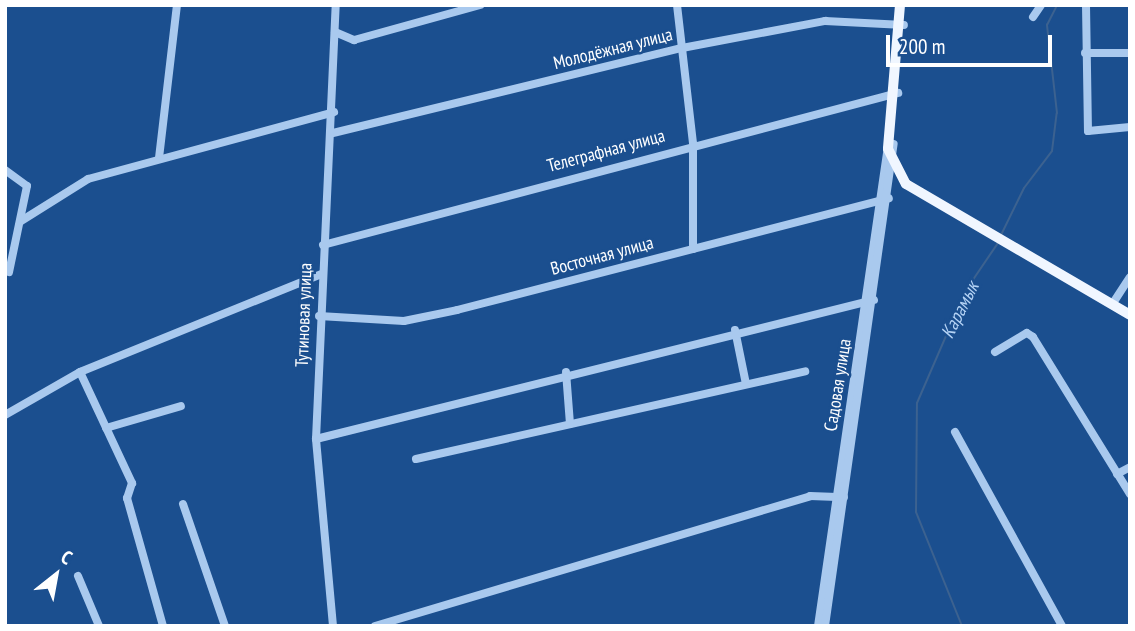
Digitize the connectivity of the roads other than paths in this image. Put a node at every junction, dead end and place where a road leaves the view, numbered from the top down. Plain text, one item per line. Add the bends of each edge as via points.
1 (177, 5) edge
2 (336, 5) edge
3 (480, 5) edge
4 (677, 5) edge
5 (900, 5) edge
6 (905, 5) edge
7 (1041, 5) edge
8 (1086, 5) edge
9 (1032, 17) dead end
10 (901, 24) junction
11 (335, 33) junction
12 (682, 48) junction
13 (1085, 52) junction
14 (1130, 53) edge
15 (896, 93) junction
16 (334, 112) junction
17 (1130, 127) edge
18 (333, 133) junction
19 (693, 144) junction
20 (892, 151) junction
21 (159, 158) junction
22 (5, 170) edge
23 (886, 199) junction
24 (21, 221) junction
25 (1012, 244) junction
26 (323, 245) junction
27 (693, 249) junction
28 (9, 272) dead end
29 (321, 274) junction
30 (1130, 277) edge
31 (871, 300) junction
32 (1115, 300) junction
33 (1130, 309) edge
34 (1130, 315) edge
35 (319, 316) junction
36 (735, 330) junction
37 (995, 352) dead end
38 (804, 371) dead end
39 (80, 372) junction
40 (566, 372) junction
41 (746, 384) junction
42 (181, 406) dead end
43 (5, 415) edge
44 (570, 424) junction
45 (106, 428) junction
46 (955, 432) dead end
47 (316, 439) junction
48 (416, 459) dead end
49 (1130, 467) edge
50 (1117, 474) junction
51 (1130, 494) edge
52 (840, 497) junction
53 (183, 503) dead end
54 (78, 576) dead end
55 (99, 626) edge
56 (163, 626) edge
57 (225, 626) edge
58 (333, 626) edge
59 (375, 626) edge
60 (818, 626) edge
61 (825, 626) edge
62 (1062, 626) edge

1 - 21 street
2 - 11 street, Тутиновая улица
3 - 11 street via 354,40
4 - 12 street
5 - 10 main road
6 - 10 main road
7 - 9 street
8 - 13 street
10 - 12 street, Молодёжная улица via 825,21
10 - 15 main road
11 - 16 street, Тутиновая улица
12 - 18 street, Молодёжная улица
12 - 19 street
13 - 14 street
13 - 17 street via 1087,131
15 - 19 street, Телеграфная улица
15 - 20 main road
16 - 18 street, Тутиновая улица
16 - 21 street
18 - 26 street, Тутиновая улица
19 - 26 street, Телеграфная улица
19 - 27 street
20 - 23 street, Садовая улица
20 - 25 main road via 910,179
21 - 24 street via 88,179
22 - 24 street via 27,186
23 - 27 street, Восточная улица
23 - 31 street, Садовая улица
24 - 28 street
25 - 32 main road
25 - 34 main road
26 - 29 street, Тутиновая улица
27 - 35 street, Восточная улица via 404,321
29 - 35 street, Тутиновая улица
29 - 39 street
30 - 32 street
31 - 36 street
31 - 52 street, Садовая улица
32 - 33 main road
35 - 47 street, Тутиновая улица
36 - 40 street
36 - 41 street
37 - 50 street via 1027,333
38 - 41 street
39 - 43 street
39 - 45 street
40 - 44 street
40 - 47 street
41 - 44 street
42 - 45 street
44 - 48 street
45 - 56 street via 132,483 127,498
46 - 62 street
47 - 58 street, Тутиновая улица
49 - 50 street
50 - 51 street
52 - 59 street via 810,496
52 - 60 street, Садовая улица
52 - 61 street, Садовая улица
53 - 57 street
54 - 55 street

